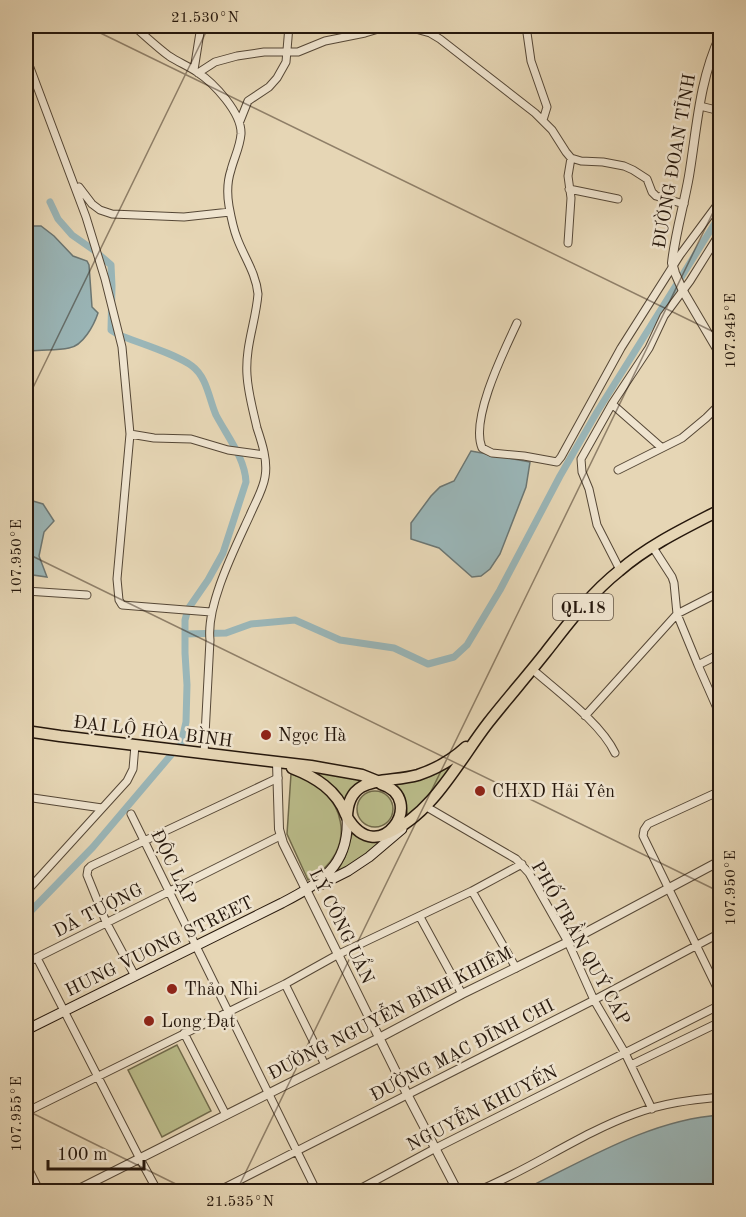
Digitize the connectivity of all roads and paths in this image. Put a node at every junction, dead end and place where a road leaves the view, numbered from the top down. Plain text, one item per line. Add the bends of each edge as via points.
1 (134, 26) edge
2 (201, 26) edge
3 (289, 26) edge
4 (526, 26) edge
5 (720, 36) edge
6 (286, 52) junction
7 (26, 57) edge
8 (196, 72) junction
9 (699, 106) junction
10 (720, 111) edge
11 (543, 120) junction
12 (239, 122) junction
13 (571, 158) junction
14 (71, 175) junction
15 (569, 189) junction
16 (618, 200) dead end
17 (720, 201) edge
18 (684, 204) junction
19 (230, 212) junction
20 (720, 233) edge
21 (568, 243) dead end
22 (674, 270) junction
23 (682, 289) junction
24 (517, 324) dead end
25 (717, 339) edge
26 (720, 354) edge
27 (612, 404) junction
28 (720, 406) edge
29 (130, 434) junction
30 (662, 448) junction
31 (264, 455) junction
32 (618, 470) dead end
33 (720, 510) edge
34 (652, 546) junction
35 (620, 570) junction
36 (26, 591) edge
37 (720, 592) edge
38 (87, 596) dead end
39 (212, 612) junction
40 (677, 614) junction
41 (720, 654) edge
42 (698, 665) junction
43 (532, 669) junction
44 (720, 715) edge
45 (585, 716) junction
46 (26, 731) edge
47 (476, 739) junction
48 (135, 745) junction
49 (615, 753) dead end
50 (204, 754) junction
51 (277, 763) junction
52 (408, 777) junction
53 (278, 778) junction
54 (374, 781) junction
55 (720, 791) edge
56 (26, 797) edge
57 (424, 806) junction
58 (102, 808) junction
59 (131, 814) dead end
60 (347, 817) junction
61 (413, 818) junction
62 (392, 830) junction
63 (280, 836) junction
64 (144, 841) junction
65 (377, 852) junction
66 (720, 861) edge
67 (522, 864) junction
68 (669, 888) junction
69 (306, 890) junction
70 (169, 891) junction
71 (472, 891) junction
72 (26, 892) edge
73 (420, 917) junction
74 (106, 922) junction
75 (720, 933) edge
76 (568, 942) junction
77 (195, 945) junction
78 (697, 946) junction
79 (337, 955) junction
80 (37, 958) junction
81 (26, 963) edge
82 (516, 968) junction
83 (135, 976) junction
84 (285, 984) junction
85 (462, 994) junction
86 (720, 994) edge
87 (594, 1000) junction
88 (720, 1005) edge
89 (65, 1010) junction
90 (228, 1012) junction
91 (720, 1022) edge
92 (26, 1030) edge
93 (184, 1034) junction
94 (379, 1038) junction
95 (625, 1053) junction
96 (325, 1065) junction
97 (631, 1065) junction
98 (98, 1077) junction
99 (268, 1094) junction
100 (406, 1094) junction
101 (719, 1095) edge
102 (652, 1109) junction
103 (26, 1112) edge
104 (226, 1115) junction
105 (434, 1149) junction
106 (296, 1151) junction
107 (139, 1157) junction
108 (26, 1164) edge
109 (40, 1191) edge
110 (73, 1191) edge
111 (158, 1191) edge
112 (216, 1191) edge
113 (317, 1191) edge
114 (354, 1191) edge
115 (458, 1191) edge
116 (475, 1191) edge

1 - 8 street
2 - 8 street
3 - 6 street
4 - 11 street via 531,61 547,107
5 - 9 street, ĐƯỜNG ĐOAN TĨNH via 705,75
6 - 8 street via 237,56
6 - 11 street via 386,27 412,28 440,39
6 - 12 street via 286,62 276,78 249,101
7 - 14 street
8 - 12 street via 210,82
9 - 10 street
9 - 18 street, ĐƯỜNG ĐOAN TĨNH
11 - 13 street
12 - 19 street via 240,144 228,184
13 - 15 street
13 - 18 street via 624,166 646,179 656,196
14 - 19 street via 92,204 112,214 184,217
14 - 29 street via 105,279 122,347
15 - 16 street
15 - 21 street
17 - 22 street
18 - 22 street, ĐƯỜNG ĐOAN TĨNH
19 - 31 street via 257,285 247,375
20 - 23 street
22 - 23 street, ĐƯỜNG ĐOAN TĨNH
22 - 24 street via 611,366 557,462 492,453 480,443 485,402
23 - 25 street, ĐƯỜNG ĐOAN TĨNH
23 - 27 street
25 - 26 street, ĐƯỜNG ĐOAN TĨNH
27 - 30 street
27 - 35 street via 581,459 581,467 597,525
28 - 30 street via 689,434
29 - 31 street via 190,439
29 - 39 street via 117,579 119,600 122,605
30 - 32 street
31 - 39 street via 265,479
33 - 34 highway, QL.18
34 - 35 highway, QL.18
34 - 40 street via 672,577
35 - 43 highway, QL.18 via 591,598
36 - 38 street
37 - 40 street
39 - 50 street
40 - 42 street
40 - 45 street
41 - 42 street
42 - 44 street
43 - 45 street
43 - 47 highway, QL.18
45 - 49 street
46 - 48 highway, ĐẠI LỘ HÒA BÌNH
47 - 52 highway via 442,765
47 - 57 highway
48 - 50 highway, ĐẠI LỘ HÒA BÌNH
48 - 58 street via 133,769 127,781
50 - 51 highway, ĐẠI LỘ HÒA BÌNH
51 - 53 street, LÝ CÔNG UẨN
51 - 54 highway via 311,766
51 - 60 highway via 323,784
52 - 54 highway
52 - 54 highway
53 - 63 street, LÝ CÔNG UẨN
53 - 64 street
54 - 60 highway via 354,792
54 - 62 highway via 394,791 399,799 400,817
55 - 68 street via 648,824 644,830 643,836
56 - 58 street
57 - 61 highway
57 - 67 street, PHỐ TRẦN QUÝ CÁP
58 - 72 street
59 - 64 street, ĐỘC LẬP
60 - 62 highway via 364,835 380,836
60 - 69 main road via 346,839 338,860
61 - 62 highway
61 - 65 main road
62 - 65 main road
63 - 69 street, LÝ CÔNG UẨN
63 - 70 street, DÃ TƯỢNG
64 - 70 street, ĐỘC LẬP
64 - 74 street via 88,869
65 - 69 main road via 335,878
66 - 68 street, ĐƯỜNG NGUYỄN BỈNH KHIÊM
67 - 71 street
67 - 76 street, PHỐ TRẦN QUÝ CÁP
68 - 76 street, ĐƯỜNG NGUYỄN BỈNH KHIÊM
68 - 78 street
69 - 77 main road, HUNG VUONG STREET
69 - 79 street, LÝ CÔNG UẨN
70 - 74 street, DÃ TƯỢNG
70 - 77 street, ĐỘC LẬP
71 - 73 street
71 - 82 street
73 - 79 street
73 - 85 street
74 - 80 street, DÃ TƯỢNG
74 - 83 street
75 - 78 street, ĐƯỜNG MẠC ĐĨNH CHI
76 - 82 street, ĐƯỜNG NGUYỄN BỈNH KHIÊM
76 - 87 street, PHỐ TRẦN QUÝ CÁP
77 - 83 main road, HUNG VUONG STREET
77 - 90 street, ĐỘC LẬP
78 - 86 street
78 - 87 street, ĐƯỜNG MẠC ĐĨNH CHI
79 - 84 street
79 - 94 street, LÝ CÔNG UẨN
80 - 81 street, DÃ TƯỢNG
80 - 89 street
82 - 85 street, ĐƯỜNG NGUYỄN BỈNH KHIÊM
83 - 89 main road, HUNG VUONG STREET
84 - 90 street
84 - 96 street
85 - 94 street, ĐƯỜNG NGUYỄN BỈNH KHIÊM
87 - 95 street, PHỐ TRẦN QUÝ CÁP
87 - 100 street, ĐƯỜNG MẠC ĐĨNH CHI
88 - 95 street, NGUYỄN KHUYẾN
89 - 92 main road, HUNG VUONG STREET
89 - 98 street
90 - 93 street
90 - 99 street, ĐỘC LẬP
91 - 97 street
93 - 98 street
93 - 104 street
94 - 96 street, ĐƯỜNG NGUYỄN BỈNH KHIÊM
94 - 100 street, LÝ CÔNG UẨN
95 - 97 street, PHỐ TRẦN QUÝ CÁP
95 - 105 street, NGUYỄN KHUYẾN
96 - 99 street, ĐƯỜNG NGUYỄN BỈNH KHIÊM
97 - 102 street, PHỐ TRẦN QUÝ CÁP
98 - 103 street
98 - 107 street
99 - 104 street, ĐƯỜNG NGUYỄN BỈNH KHIÊM
99 - 106 street, ĐỘC LẬP
100 - 105 street, LÝ CÔNG UẨN
100 - 106 street, ĐƯỜNG MẠC ĐĨNH CHI
101 - 102 street
102 - 116 street via 604,1127
104 - 107 street, ĐƯỜNG NGUYỄN BỈNH KHIÊM
105 - 114 street, NGUYỄN KHUYẾN
105 - 115 street, LÝ CÔNG UẨN
106 - 112 street, ĐƯỜNG MẠC ĐĨNH CHI
106 - 113 street, ĐỘC LẬP
107 - 110 street, ĐƯỜNG NGUYỄN BỈNH KHIÊM
107 - 111 street
108 - 109 street

